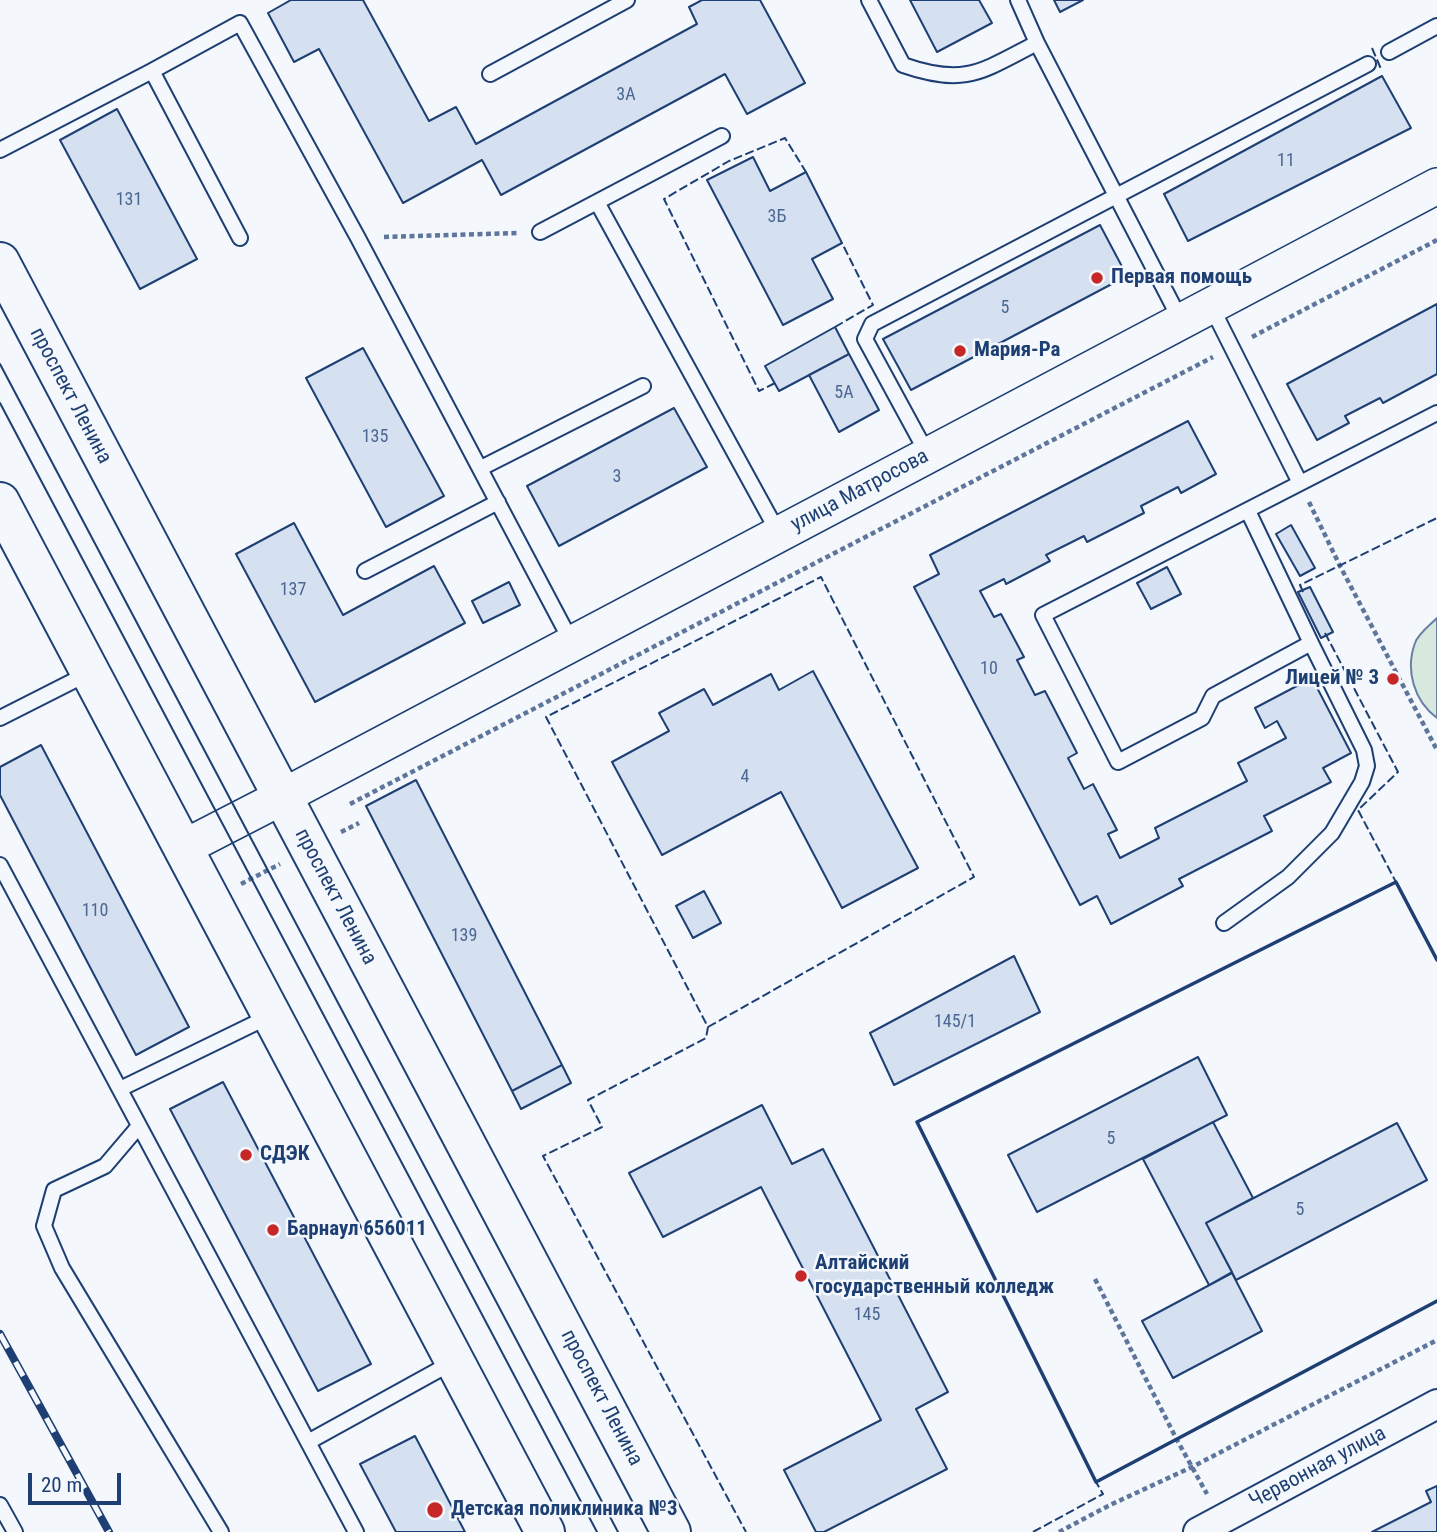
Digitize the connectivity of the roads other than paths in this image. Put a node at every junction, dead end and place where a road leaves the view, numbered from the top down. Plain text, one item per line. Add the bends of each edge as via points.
1 (626, 0) edge
2 (869, 0) edge
3 (1018, 0) edge
4 (1437, 26) edge
5 (1037, 43) junction
6 (1389, 52) dead end
7 (1368, 64) dead end
8 (152, 71) junction
9 (490, 74) dead end
10 (722, 136) dead end
11 (0, 150) edge
12 (1437, 186) edge
13 (1116, 196) junction
14 (597, 202) junction
15 (540, 232) road end
16 (240, 238) dead end
17 (0, 262) edge
18 (1196, 314) junction
19 (643, 386) dead end
20 (1437, 413) edge
21 (929, 455) junction
22 (481, 468) junction
23 (1300, 483) junction
24 (0, 502) edge
25 (498, 502) junction
26 (1248, 511) junction
27 (779, 534) junction
28 (365, 571) dead end
29 (572, 643) junction
30 (1311, 643) junction
31 (90, 672) junction
32 (0, 718) edge
33 (282, 797) junction
34 (183, 848) junction
35 (0, 864) edge
36 (1224, 923) dead end
37 (271, 1015) junction
38 (120, 1089) junction
39 (139, 1126) junction
40 (454, 1362) junction
41 (1437, 1405) edge
42 (308, 1442) junction
43 (0, 1505) edge
44 (1210, 1526) edge
45 (15, 1532) edge
46 (221, 1532) edge
47 (356, 1532) edge
48 (545, 1532) edge
49 (671, 1532) edge

1 - 9 lane
2 - 5 lane via 903,65 930,74 979,73
3 - 5 lane
4 - 6 lane
5 - 13 lane
7 - 13 lane
8 - 11 lane
8 - 16 lane
8 - 22 lane via 240,23
10 - 14 lane
12 - 18 street, улица Матросова
13 - 18 lane
13 - 21 lane via 872,324 865,339
14 - 15 lane
14 - 27 lane
17 - 33 main road, проспект Ленина
18 - 21 street, улица Матросова
18 - 23 lane via 1232,347
19 - 22 lane
20 - 23 lane
21 - 27 street, улица Матросова
22 - 25 lane
23 - 26 lane
24 - 31 main road
25 - 28 lane
25 - 29 lane
26 - 30 lane
26 - 30 lane via 1043,615 1118,762 1202,718 1213,696
27 - 29 street, улица Матросова
29 - 33 street, улица Матросова
30 - 36 lane via 1364,750 1367,766 1332,833 1288,877
31 - 32 lane
31 - 34 main road
33 - 34 street, улица Матросова
33 - 49 main road, проспект Ленина
34 - 37 main road
35 - 38 lane
37 - 38 lane
37 - 40 main road
38 - 39 lane
39 - 42 lane
39 - 46 lane via 105,1166 54,1190 44,1226 62,1268
40 - 42 lane
40 - 48 main road
41 - 44 street, Червонная улица
42 - 47 lane
43 - 45 lane

